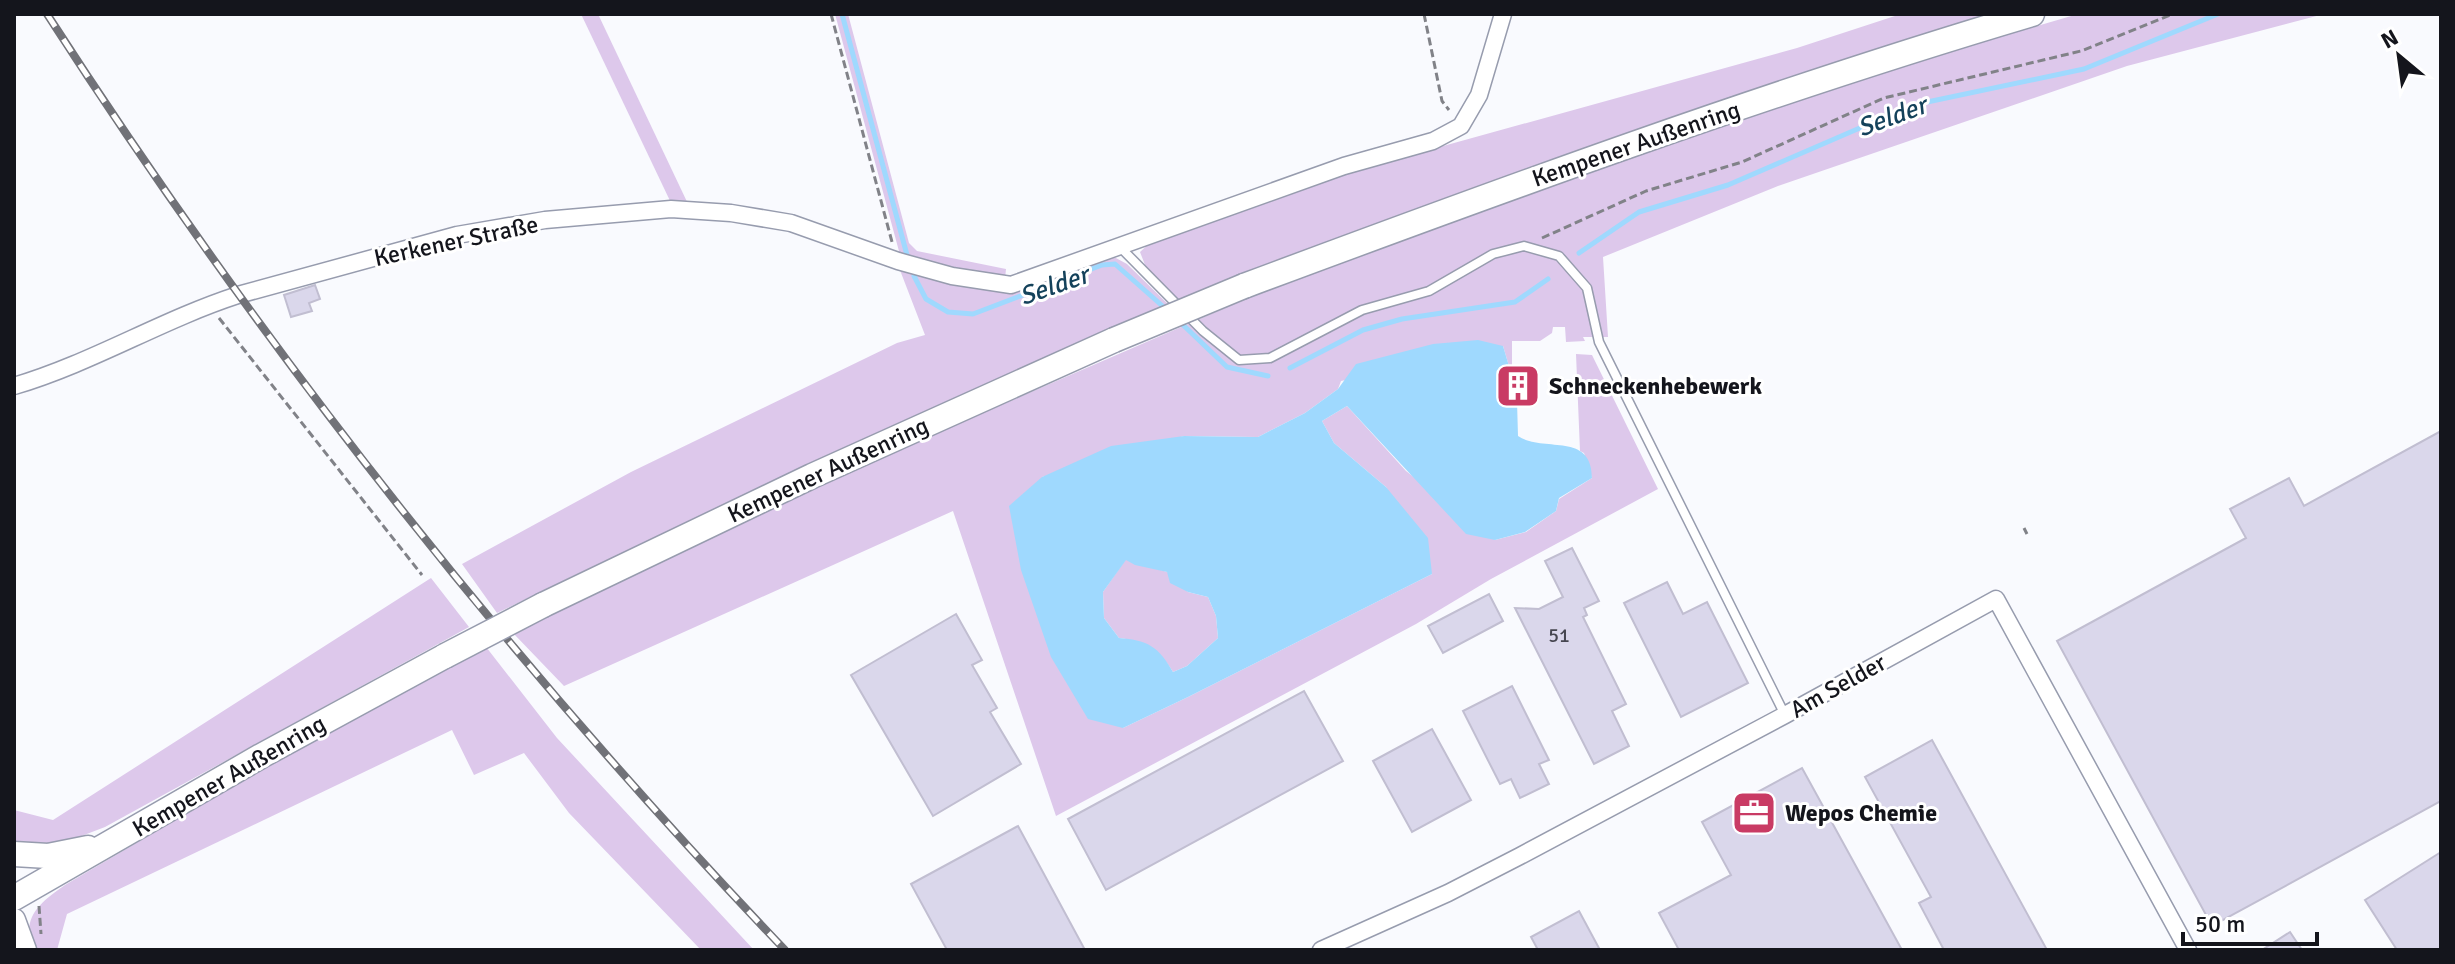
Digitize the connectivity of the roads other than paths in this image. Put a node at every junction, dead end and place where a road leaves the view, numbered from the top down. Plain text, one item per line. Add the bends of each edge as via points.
1 (1503, 14) edge
2 (2032, 14) edge
3 (1120, 247) junction
4 (14, 386) edge
5 (1785, 715) junction
6 (103, 847) junction
7 (14, 854) edge
8 (23, 893) edge
9 (14, 920) edge
10 (33, 944) edge
11 (1321, 950) edge
12 (2188, 950) edge

1 - 3 street, Kerkener Straße via 1479,95 1461,126 1433,141 1344,166
2 - 6 main road, Kempener Außenring, bridge via 1484,197 1114,340 543,605
3 - 4 street, Kerkener Straße via 1011,285 952,276 791,223 731,213 671,209 545,220 457,235 238,295
3 - 5 lane via 1239,360 1270,358 1362,310 1429,291 1493,254 1524,246 1559,256 1587,288 1599,342
5 - 11 street, Am Selder via 1448,893
5 - 12 street, Am Selder via 1996,599
6 - 7 main road via 48,856
6 - 8 main road, Kempener Außenring
9 - 10 main road

